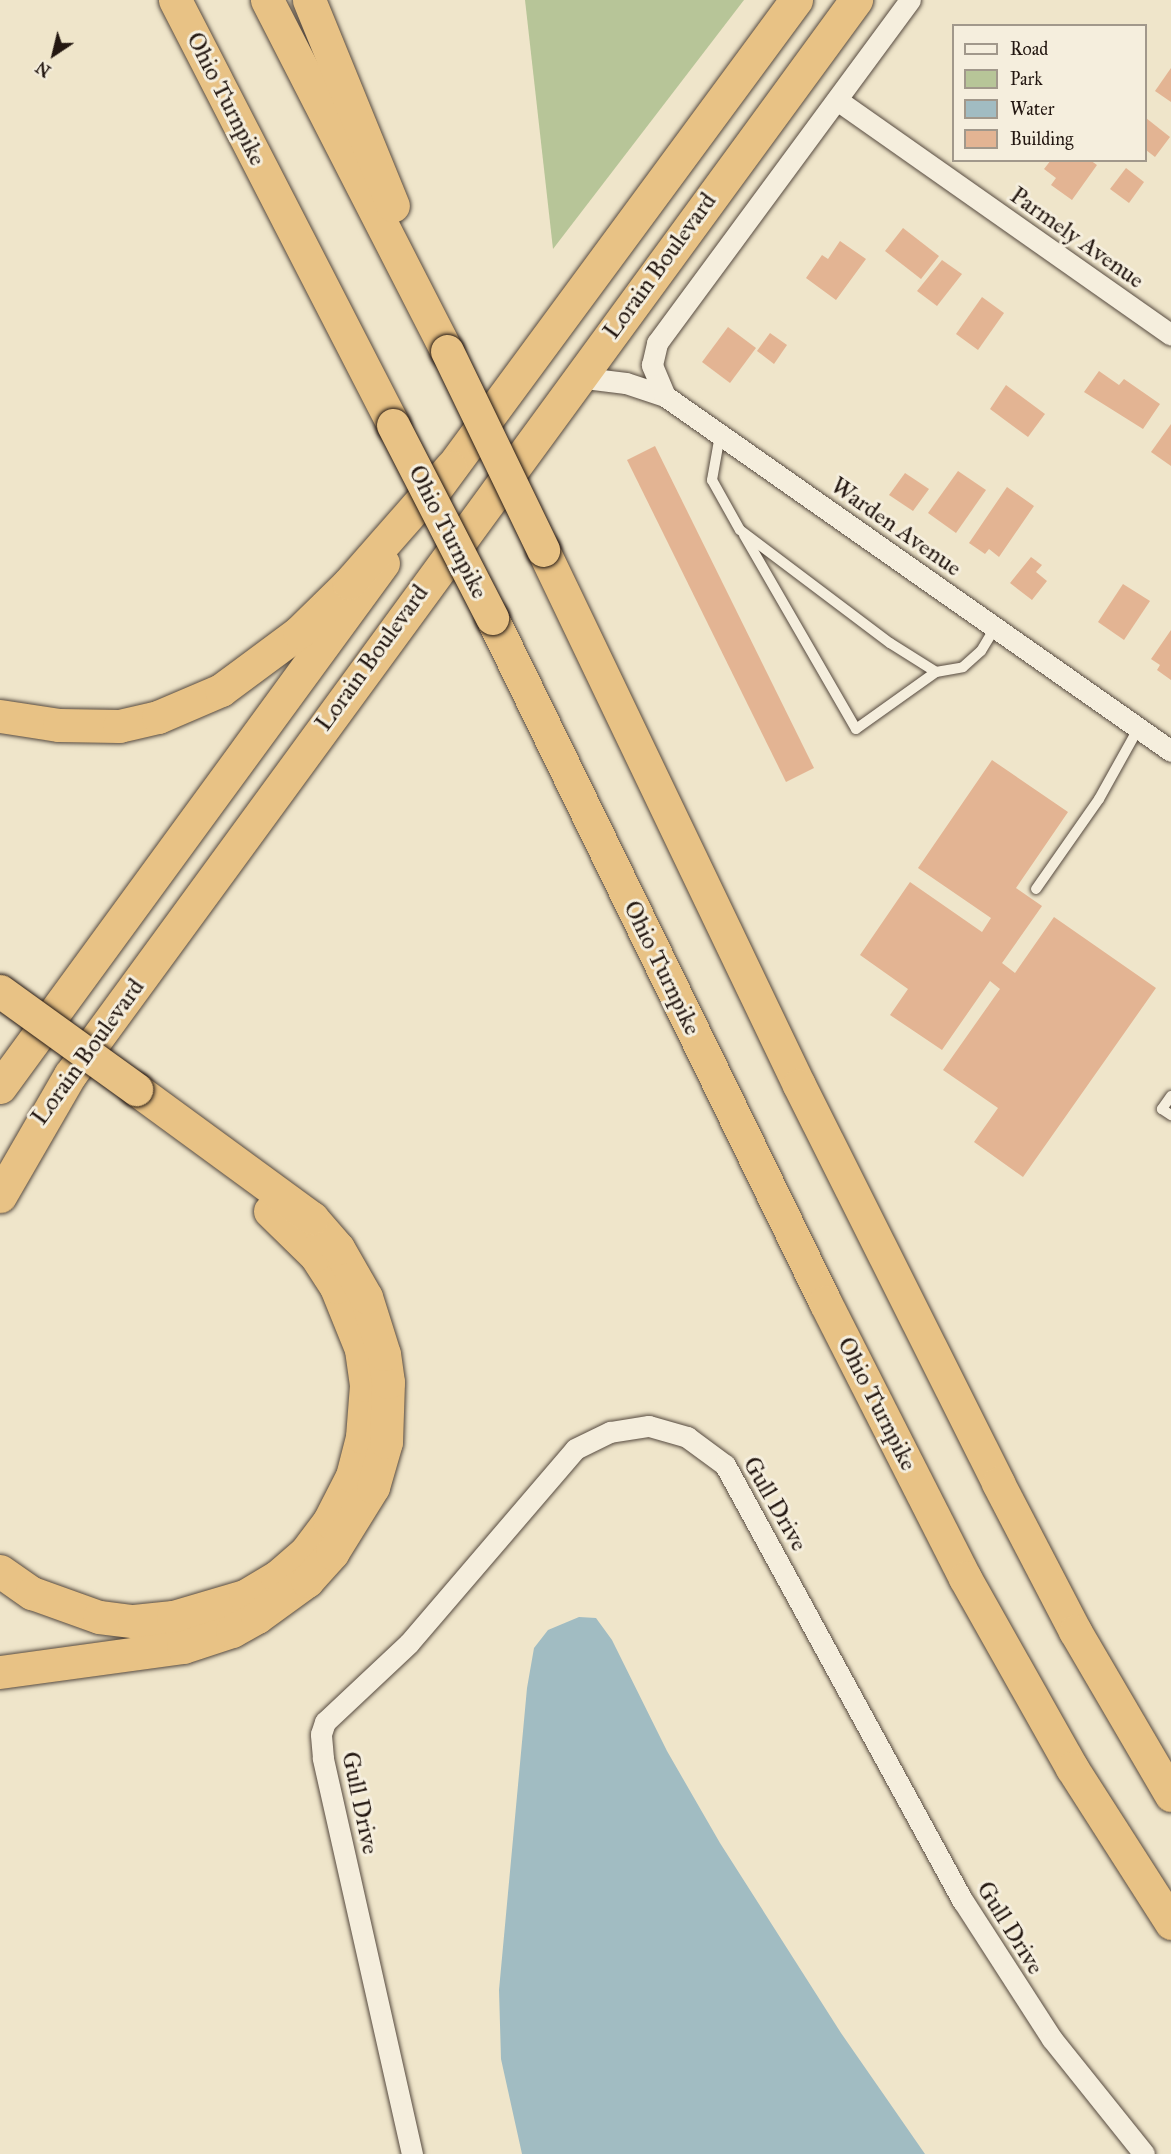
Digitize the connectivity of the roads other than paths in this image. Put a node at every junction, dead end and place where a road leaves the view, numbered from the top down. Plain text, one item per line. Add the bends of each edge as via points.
1 (175, 0) edge
2 (267, 0) edge
3 (309, 0) edge
4 (796, 0) edge
5 (856, 0) edge
6 (910, 0) edge
7 (837, 100) junction
8 (1171, 335) edge
9 (447, 351) junction
10 (578, 377) junction
11 (665, 396) junction
12 (720, 435) junction
13 (451, 467) junction
14 (740, 530) junction
15 (995, 628) junction
16 (936, 672) junction
17 (0, 716) edge
18 (1138, 729) junction
19 (1171, 751) edge
20 (1036, 889) dead end
21 (0, 991) edge
22 (0, 1011) edge
23 (70, 1075) junction
24 (0, 1087) edge
25 (132, 1096) junction
26 (1171, 1096) edge
27 (1171, 1115) edge
28 (0, 1174) edge
29 (0, 1196) edge
30 (0, 1571) edge
31 (0, 1672) edge
32 (1171, 1795) edge
33 (1171, 1923) edge
34 (412, 2154) edge
35 (1144, 2154) edge

1 - 33 highway, Ohio Turnpike, bridge via 492,618 965,1578 1072,1768
2 - 9 highway
3 - 9 highway via 370,144
4 - 13 highway, Lorain Boulevard
5 - 10 highway, Lorain Boulevard
6 - 7 street, Lorain Boulevard
7 - 8 street, Parmely Avenue
7 - 11 street, Lorain Boulevard via 657,343 652,365
9 - 32 highway, bridge via 794,1074 998,1483 1075,1631
10 - 11 street, Warden Avenue via 626,382
10 - 23 highway, Lorain Boulevard
11 - 12 street, Warden Avenue
12 - 14 lane via 712,480
12 - 15 street, Warden Avenue
13 - 17 highway via 316,615 221,690 158,717 119,726 59,725
13 - 24 highway, Lorain Boulevard
14 - 16 lane via 890,643
14 - 16 lane via 856,729
15 - 16 lane via 981,651 963,667
15 - 18 street, Warden Avenue
18 - 19 street, Warden Avenue
18 - 20 lane via 1099,799
21 - 25 highway, bridge
22 - 25 highway
23 - 28 highway, Lorain Boulevard
23 - 29 highway
25 - 30 highway via 292,1230 336,1287 361,1348 366,1385 362,1437 354,1466 329,1521 304,1553 269,1582 209,1610 134,1621 99,1617 42,1597
25 - 31 highway via 304,1212 338,1248 366,1297 384,1354 388,1382 386,1442 373,1487 332,1553 307,1581 257,1617 232,1631 183,1647
26 - 27 lane via 1162,1109
34 - 35 street, Gull Drive via 323,1758 321,1734 332,1712 410,1643 575,1449 610,1432 648,1426 687,1437 725,1465 963,1901 1052,2039

